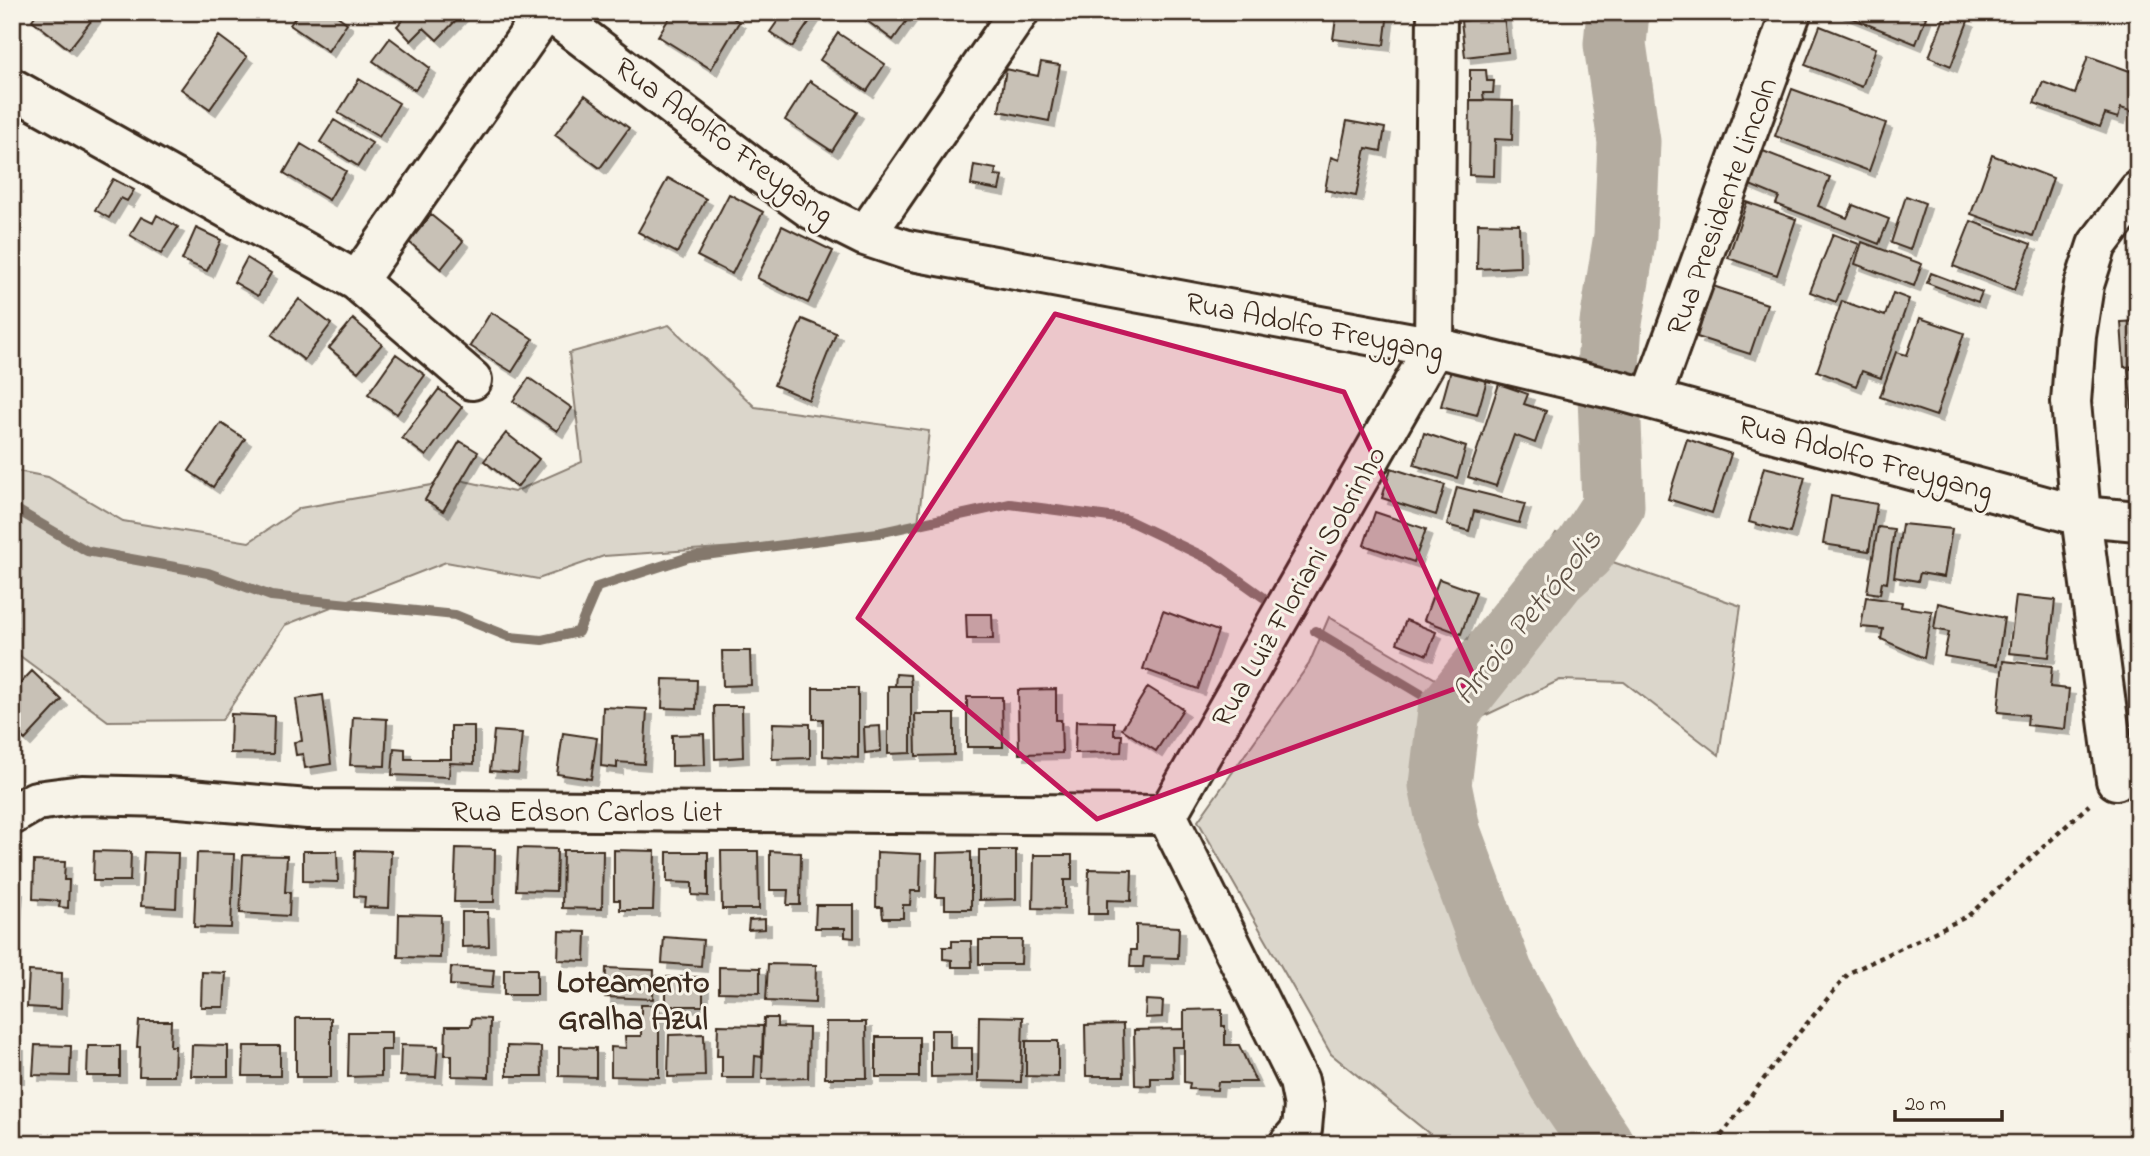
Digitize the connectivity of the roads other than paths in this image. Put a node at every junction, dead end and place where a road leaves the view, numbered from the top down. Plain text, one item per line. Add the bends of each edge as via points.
1 (545, 12) edge
2 (550, 12) edge
3 (1019, 12) edge
4 (1437, 12) edge
5 (1791, 13) edge
6 (12, 88) edge
7 (2138, 191) edge
8 (865, 236) junction
9 (356, 281) junction
10 (1434, 347) junction
11 (472, 380) dead end
12 (1637, 395) junction
13 (2081, 516) junction
14 (2138, 521) edge
15 (2116, 780) road end
16 (12, 815) edge
17 (1167, 815) junction
18 (1295, 1137) edge

1 - 9 street
2 - 8 street, Rua Adolfo Freygang via 760,173 811,209
3 - 8 street
4 - 10 street, Rua Luiz Floriani Sobrinho
5 - 12 street, Rua Presidente Lincoln
6 - 9 street
7 - 13 street via 2096,245 2084,285 2071,402
8 - 10 street, Rua Adolfo Freygang via 907,250
9 - 11 street
10 - 12 street, Rua Adolfo Freygang
10 - 17 street, Rua Luiz Floriani Sobrinho
12 - 13 street, Rua Adolfo Freygang
13 - 14 street, Rua Adolfo Freygang
13 - 15 street
16 - 17 street, Rua Edson Carlos Liet via 36,801 82,795 308,809
17 - 18 street via 1299,1082 1304,1106

